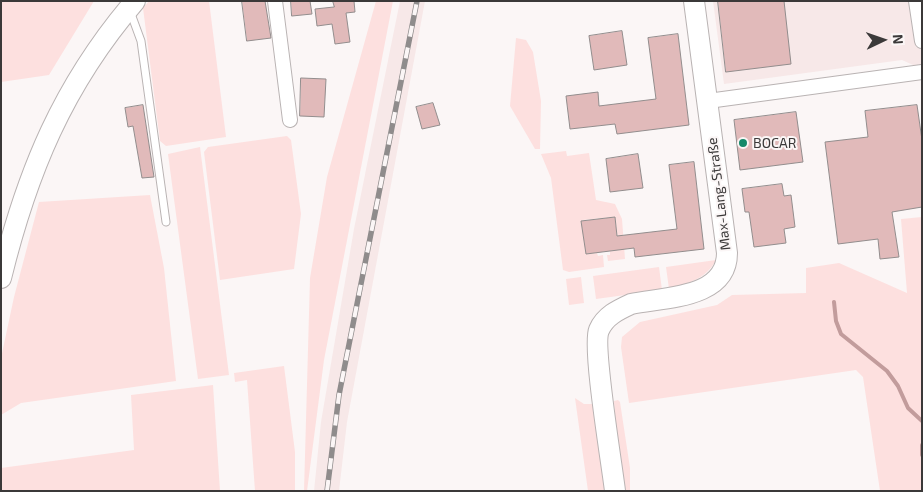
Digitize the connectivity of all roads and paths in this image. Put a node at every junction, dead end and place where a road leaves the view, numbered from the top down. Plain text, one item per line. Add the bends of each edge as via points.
1 (275, 1) edge
2 (694, 1) edge
3 (916, 1) edge
4 (132, 5) edge
5 (922, 41) edge
6 (922, 72) edge
7 (708, 101) junction
8 (290, 120) dead end
9 (166, 222) dead end
10 (1, 278) edge
11 (615, 491) edge

1 - 8 street
2 - 7 main road, Max-Lang-Straße
3 - 5 street
4 - 9 lane via 141,42
4 - 10 main road via 96,50 61,108 26,191
6 - 7 street
7 - 11 main road, Max-Lang-Straße via 726,268 721,277 703,290 631,304 612,314 598,332 598,361

